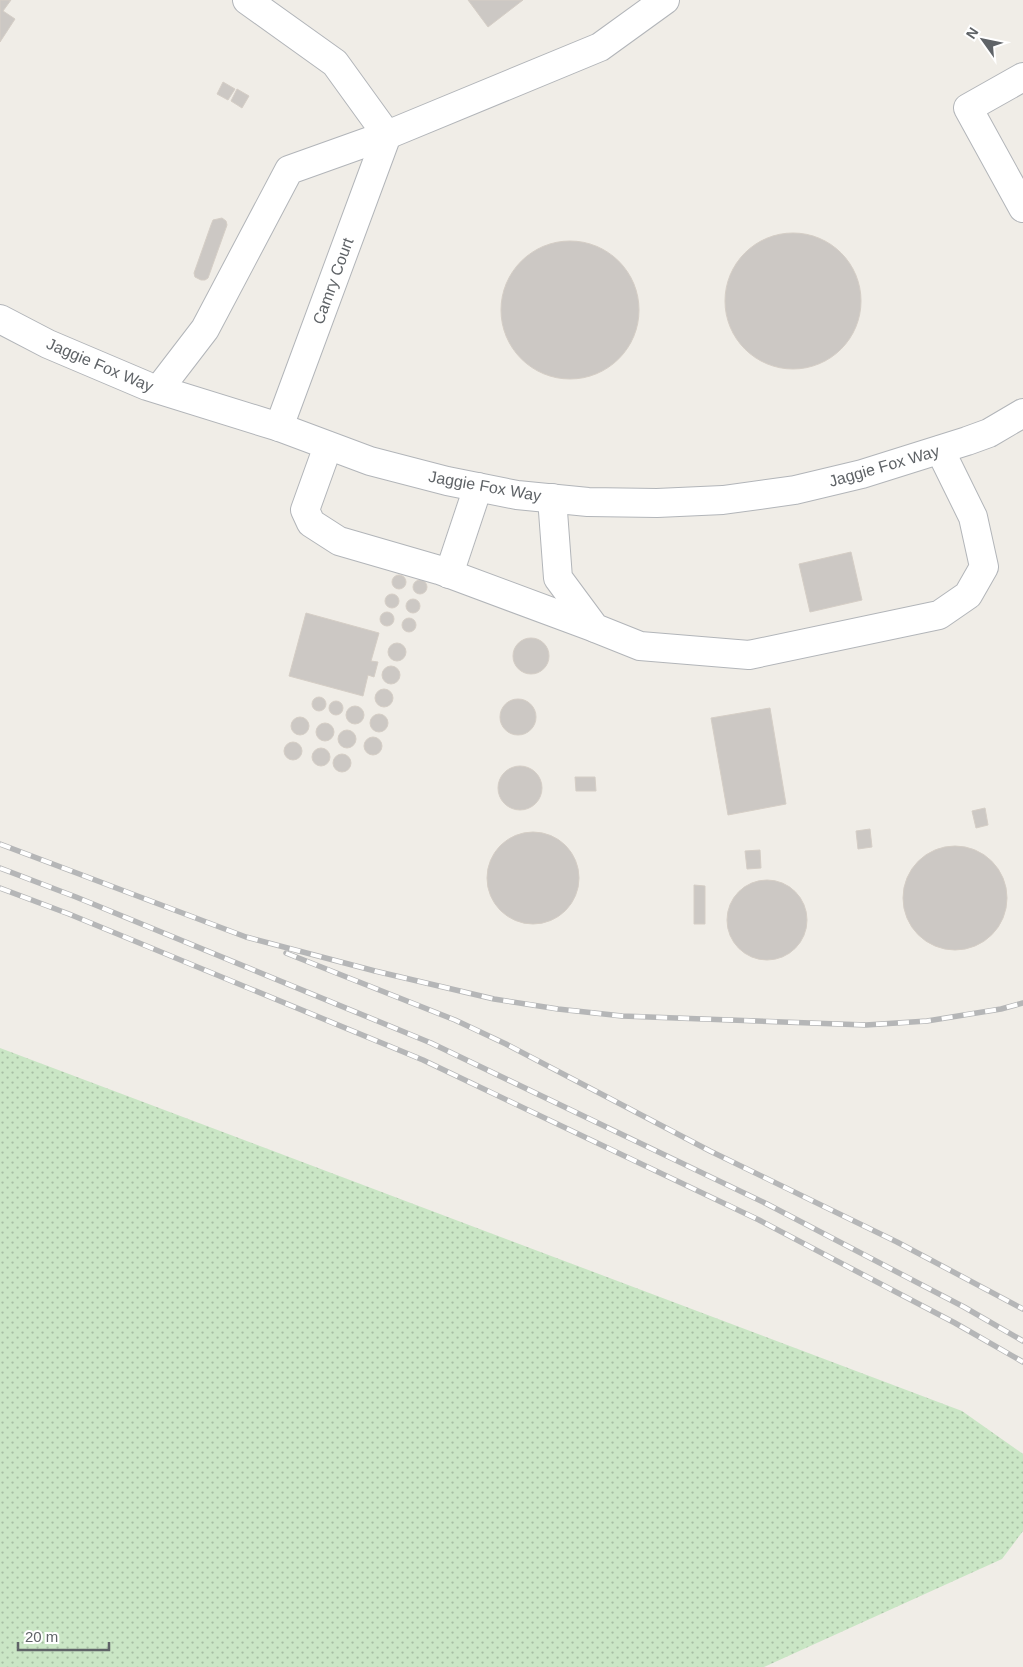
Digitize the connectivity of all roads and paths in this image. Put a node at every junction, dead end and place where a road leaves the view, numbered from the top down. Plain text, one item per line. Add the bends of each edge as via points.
1 (247, 0) edge
2 (665, 0) edge
3 (1023, 77) edge
4 (387, 135) junction
5 (1023, 208) edge
6 (0, 319) edge
7 (159, 390) junction
8 (1023, 413) edge
9 (279, 427) junction
10 (328, 446) junction
11 (940, 450) junction
12 (478, 487) junction
13 (552, 498) junction
14 (449, 574) junction
15 (595, 628) junction

1 - 4 street via 335,62
2 - 4 street via 600,47
3 - 5 street via 968,108
4 - 7 street via 289,170 205,329
4 - 9 street, Camry Court
6 - 7 street, Jaggie Fox Way via 48,344
7 - 9 street, Jaggie Fox Way
8 - 11 street, Jaggie Fox Way via 989,433
9 - 10 street, Jaggie Fox Way
10 - 12 street, Jaggie Fox Way via 370,461
10 - 14 street via 305,510 311,523 339,541
11 - 13 street, Jaggie Fox Way via 795,490 723,500 657,503
11 - 15 street via 973,517 984,567 968,595 939,616 750,655 640,646
12 - 13 street, Jaggie Fox Way
12 - 14 street
13 - 15 street via 558,578
14 - 15 street

